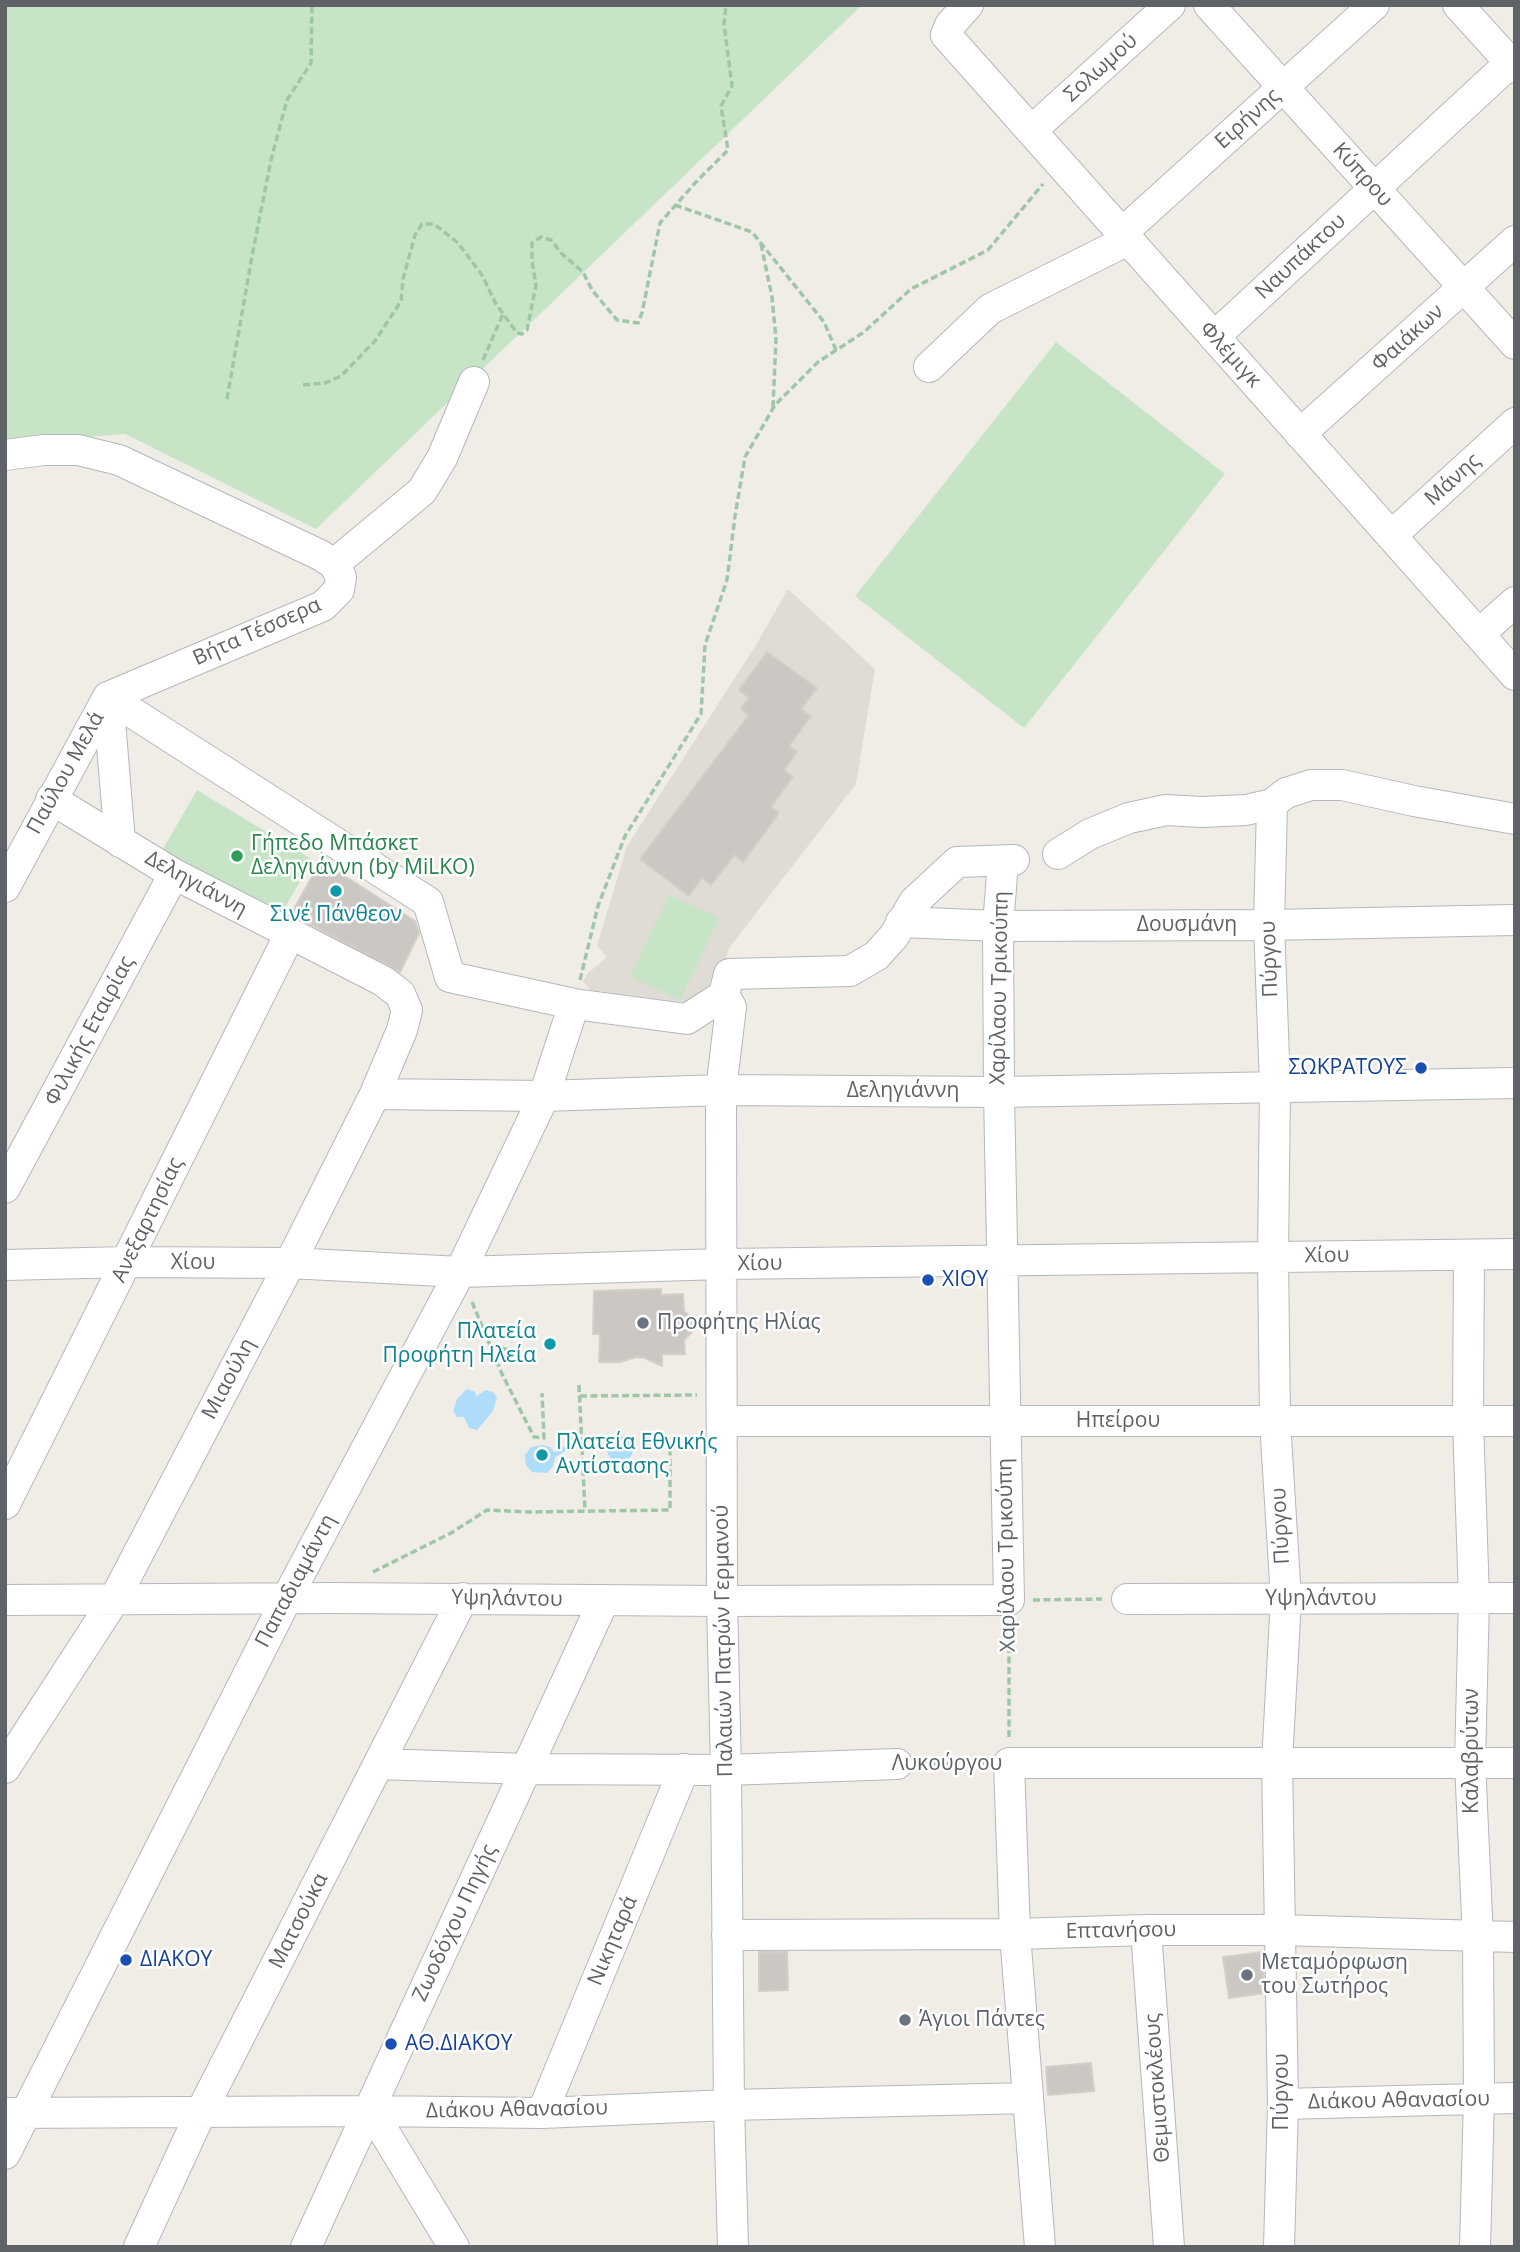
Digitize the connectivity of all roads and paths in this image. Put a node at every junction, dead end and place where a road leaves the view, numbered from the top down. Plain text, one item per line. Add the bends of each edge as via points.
1 (312, 5) edge
2 (726, 5) edge
3 (968, 5) edge
4 (1170, 5) edge
5 (1209, 5) edge
6 (1374, 5) edge
7 (1458, 5) edge
8 (1513, 65) edge
9 (1283, 87) junction
10 (1031, 131) junction
11 (1060, 163) junction
12 (1374, 189) junction
13 (675, 205) junction
14 (1125, 236) junction
15 (1515, 241) edge
16 (760, 242) junction
17 (1464, 287) junction
18 (503, 314) junction
19 (1214, 337) junction
20 (1515, 344) edge
21 (836, 350) junction
22 (929, 367) dead end
23 (474, 382) joint
24 (303, 385) dead end
25 (227, 399) dead end
26 (773, 410) junction
27 (1515, 423) edge
28 (1300, 434) junction
29 (5, 455) edge
30 (1391, 536) junction
31 (334, 564) junction
32 (1515, 602) edge
33 (1479, 634) junction
34 (1515, 675) edge
35 (108, 697) junction
36 (51, 799) junction
37 (1272, 804) junction
38 (1515, 819) edge
39 (120, 842) junction
40 (1058, 854) dead end
41 (174, 874) junction
42 (5, 887) edge
43 (1515, 920) edge
44 (901, 922) junction
45 (1269, 925) junction
46 (998, 926) junction
47 (290, 934) junction
48 (383, 981) joint
49 (724, 995) junction
50 (574, 1004) junction
51 (1515, 1083) edge
52 (1275, 1086) junction
53 (721, 1090) junction
54 (999, 1092) junction
55 (375, 1094) junction
56 (544, 1096) junction
57 (5, 1188) edge
58 (1515, 1254) edge
59 (1469, 1255) junction
60 (1273, 1257) junction
61 (1001, 1261) junction
62 (127, 1262) junction
63 (290, 1263) junction
64 (722, 1264) junction
65 (5, 1265) edge
66 (465, 1284) junction
67 (491, 1346) junction
68 (509, 1350) dead end
69 (579, 1385) dead end
70 (542, 1392) dead end
71 (697, 1395) dead end
72 (580, 1396) junction
73 (722, 1420) junction
74 (1275, 1421) junction
75 (1468, 1421) junction
76 (1515, 1421) edge
77 (1004, 1422) junction
78 (670, 1443) dead end
79 (5, 1504) edge
80 (584, 1511) junction
81 (366, 1575) dead end
82 (287, 1598) junction
83 (463, 1598) junction
84 (1474, 1598) junction
85 (1515, 1598) edge
86 (1127, 1599) joint
87 (1286, 1599) junction
88 (5, 1600) edge
89 (114, 1600) junction
90 (604, 1600) junction
91 (1009, 1600) junction
92 (722, 1601) junction
93 (1277, 1762) junction
94 (1009, 1763) junction
95 (1470, 1763) junction
96 (1515, 1763) edge
97 (897, 1764) joint
98 (379, 1765) junction
99 (5, 1768) edge
100 (527, 1769) junction
101 (684, 1769) junction
102 (726, 1770) junction
103 (1146, 1930) junction
104 (1280, 1930) junction
105 (1015, 1934) junction
106 (727, 1936) junction
107 (1515, 1937) edge
108 (1478, 1938) junction
109 (1028, 2098) junction
110 (1479, 2098) junction
111 (1515, 2098) edge
112 (1283, 2104) junction
113 (729, 2105) junction
114 (368, 2111) junction
115 (201, 2112) junction
116 (16, 2113) edge
117 (542, 2113) junction
118 (5, 2154) edge
119 (139, 2247) edge
120 (306, 2247) edge
121 (454, 2247) edge
122 (733, 2247) edge
123 (1040, 2247) edge
124 (1169, 2247) edge
125 (1279, 2247) edge
126 (1475, 2247) edge

1 - 25 path via 311,63 287,100 271,160
2 - 13 path via 732,86 721,106 728,150
3 - 10 street, Φλέμιγκ via 946,35
4 - 10 street, Σολωμού
5 - 9 street, Κύπρου
6 - 9 street, Ειρήνης
7 - 8 street
8 - 12 street, Ναυπάκτου
9 - 12 street, Κύπρου
9 - 14 street, Ειρήνης
10 - 11 street, Φλέμιγκ
11 - 14 street, Φλέμιγκ
11 - 21 path via 988,250 911,289 864,332
12 - 17 street, Κύπρου
12 - 19 street, Ναυπάκτου
13 - 16 path via 752,232
13 - 18 path via 660,223 638,323 617,320 583,272 551,240 541,237 532,243 536,285 527,330 517,333
14 - 19 street, Φλέμιγκ
14 - 22 street, Ειρήνης via 990,309
15 - 17 street, Φαιάκων
16 - 21 path via 824,322
16 - 26 path via 776,339
17 - 20 street, Κύπρου
17 - 28 street, Φαιάκων
18 - 23 path
18 - 24 path via 458,243 434,224 422,224 415,235 401,301 375,341 341,376
19 - 28 street, Φλέμιγκ
21 - 26 path via 818,362
23 - 31 street via 442,458 422,491
26 - 50 path via 745,457 727,580 705,645 701,713 625,836 598,906
27 - 30 street, Μάνης
28 - 30 street, Φλέμιγκ
29 - 31 street via 78,450 104,455
30 - 33 street, Φλέμιγκ
31 - 35 street, Βήτα Τέσσερα via 341,577 339,590 323,607
32 - 33 street
33 - 34 street, Φλέμιγκ
35 - 36 street, Παύλου Μελά
35 - 39 street
35 - 50 street via 428,902 450,977
36 - 39 street, Δεληγιάννη
36 - 42 street, Παύλου Μελά
37 - 38 street via 1286,793 1311,786 1342,785
37 - 40 street via 1245,810 1166,810 1129,818
37 - 45 street, Πύργου
39 - 41 street, Δεληγιάννη
41 - 47 street, Δεληγιάννη
41 - 57 street, Φιλικής Εταιρίας
43 - 45 street, Δουσμάνη
44 - 46 street, Δουσμάνη
44 - 46 street, Χαρίλαου Τρικούπη via 914,902 957,862 1009,861
44 - 49 street via 876,956 850,971 729,974
45 - 46 street, Δουσμάνη
45 - 52 street, Πύργου
46 - 54 street, Χαρίλαου Τρικούπη
47 - 48 street, Δεληγιάννη
47 - 62 street, Ανεξαρτησίας
48 - 55 street, Μιαούλη via 400,994 407,1010
49 - 50 street via 687,1018
49 - 53 street, Παλαιών Πατρών Γερμανού via 731,1007
50 - 56 street, Παπαδιαμάντη
51 - 52 street, Δεληγιάννη
52 - 54 street, Δεληγιάννη
52 - 60 street, Πύργου
53 - 54 street, Δεληγιάννη
53 - 56 street, Δεληγιάννη
53 - 64 street, Παλαιών Πατρών Γερμανού
54 - 61 street, Χαρίλαου Τρικούπη
55 - 56 street, Δεληγιάννη
55 - 63 street, Μιαούλη
56 - 66 street, Παπαδιαμάντη
58 - 59 street, Χίου
59 - 60 street, Χίου
59 - 75 street, Καλαβρύτων
60 - 61 street, Χίου
60 - 74 street, Πύργου
61 - 64 street, Χίου
61 - 77 street, Χαρίλαου Τρικούπη
62 - 63 street, Χίου
62 - 65 street, Χίου
62 - 79 street, Ανεξαρτησίας
63 - 66 street, Χίου
63 - 89 street, Μιαούλη
64 - 66 street, Χίου
64 - 73 street, Παλαιών Πατρών Γερμανού
66 - 67 path
66 - 82 street, Παπαδιαμάντη
67 - 68 path
67 - 70 path via 534,1437 544,1438
69 - 72 path
71 - 72 path
72 - 80 path
73 - 77 street, Ηπείρου
73 - 92 street, Παλαιών Πατρών Γερμανού
74 - 75 street, Ηπείρου
74 - 77 street, Ηπείρου
74 - 87 street, Πύργου
75 - 76 street, Ηπείρου
75 - 84 street, Καλαβρύτων
77 - 91 street, Χαρίλαου Τρικούπη
78 - 80 path via 670,1510
80 - 81 path via 487,1510
82 - 83 street, Υψηλάντου
82 - 89 street, Υψηλάντου
82 - 116 street, Παπαδιαμάντη
83 - 90 street, Υψηλάντου
83 - 98 street, Ματσούκα
84 - 85 street, Υψηλάντου
84 - 87 street, Υψηλάντου
84 - 95 street, Καλαβρύτων
86 - 87 street, Υψηλάντου
86 - 91 path
87 - 93 street, Πύργου
88 - 89 street, Υψηλάντου
89 - 99 street, Μιαούλη
90 - 92 street, Υψηλάντου
90 - 100 street, Ζωοδόχου Πηγής
91 - 92 street, Υψηλάντου
91 - 94 path, Χαρίλαου Τρικούπη
92 - 102 street, Παλαιών Πατρών Γερμανού
93 - 94 street, Λυκούργου
93 - 95 street, Λυκούργου
93 - 104 street, Πύργου
94 - 97 path, Λυκούργου
94 - 105 street
95 - 96 street, Λυκούργου
95 - 108 street, Καλαβρύτων
97 - 102 street, Λυκούργου
98 - 100 street, Λυκούργου
98 - 115 street, Ματσούκα
100 - 101 street, Λυκούργου
100 - 114 street, Ζωοδόχου Πηγής
101 - 102 street, Λυκούργου
101 - 117 street, Νικηταρά
102 - 106 street, Παλαιών Πατρών Γερμανού
103 - 104 street, Επτανήσου
103 - 105 street, Επτανήσου
103 - 124 street, Θεμιστοκλέους
104 - 108 street, Επτανήσου
104 - 112 street, Πύργου
105 - 106 street, Επτανήσου
105 - 109 street
106 - 113 street, Παλαιών Πατρών Γερμανού
107 - 108 street, Επτανήσου
108 - 110 street, Καλαβρύτων
109 - 113 street, Διάκου Αθανασίου
109 - 123 street
110 - 111 street, Διάκου Αθανασίου
110 - 112 street, Διάκου Αθανασίου
110 - 126 street, Καλαβρύτων
112 - 125 street, Πύργου
113 - 117 street, Διάκου Αθανασίου
113 - 122 street, Παλαιών Πατρών Γερμανού
114 - 115 street, Διάκου Αθανασίου
114 - 117 street, Διάκου Αθανασίου
114 - 120 street, Ζωοδόχου Πηγής
114 - 121 street
115 - 116 street, Διάκου Αθανασίου
115 - 119 street, Ματσούκα
116 - 118 street, Παπαδιαμάντη

